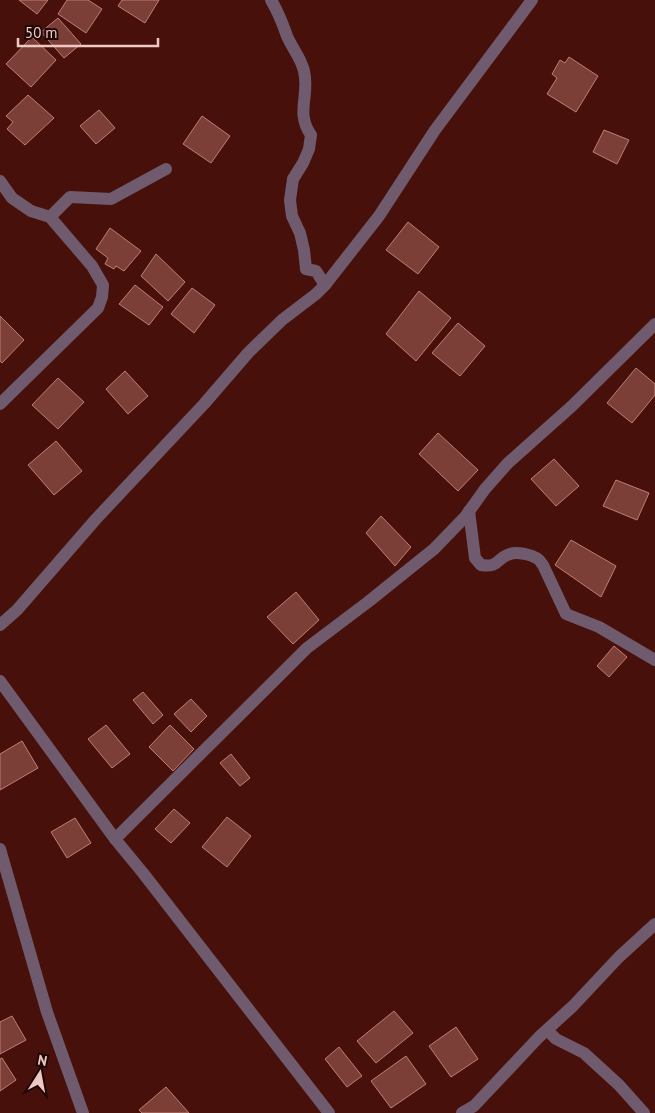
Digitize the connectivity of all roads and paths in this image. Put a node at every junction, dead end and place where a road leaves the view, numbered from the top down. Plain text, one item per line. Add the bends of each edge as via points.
1 (271, 0) edge
2 (532, 0) edge
3 (166, 169) dead end
4 (0, 181) edge
5 (50, 217) junction
6 (325, 285) junction
7 (655, 324) edge
8 (0, 404) edge
9 (469, 511) junction
10 (0, 625) edge
11 (655, 660) edge
12 (0, 681) edge
13 (114, 839) junction
14 (0, 849) edge
15 (655, 924) edge
16 (547, 1030) junction
17 (83, 1113) edge
18 (329, 1113) edge
19 (462, 1113) edge
20 (644, 1113) edge

1 - 6 street via 304,71 306,91 303,109 305,126 311,136 306,156 293,178 292,216 300,233 306,269 316,271
2 - 6 street via 435,130 379,216
3 - 5 street via 111,200 70,197
4 - 5 street via 12,198 31,211
5 - 8 street via 92,266 102,285 102,297 98,308
6 - 10 street via 248,353
7 - 9 street via 572,406 508,463
9 - 11 street via 475,558 481,565 496,565 508,554 516,552 538,559 566,614 600,627
9 - 13 street via 434,549 308,648
12 - 13 street
13 - 18 street
14 - 17 street via 47,1012
15 - 16 street
16 - 19 street via 474,1106
16 - 20 street via 556,1039 584,1053

